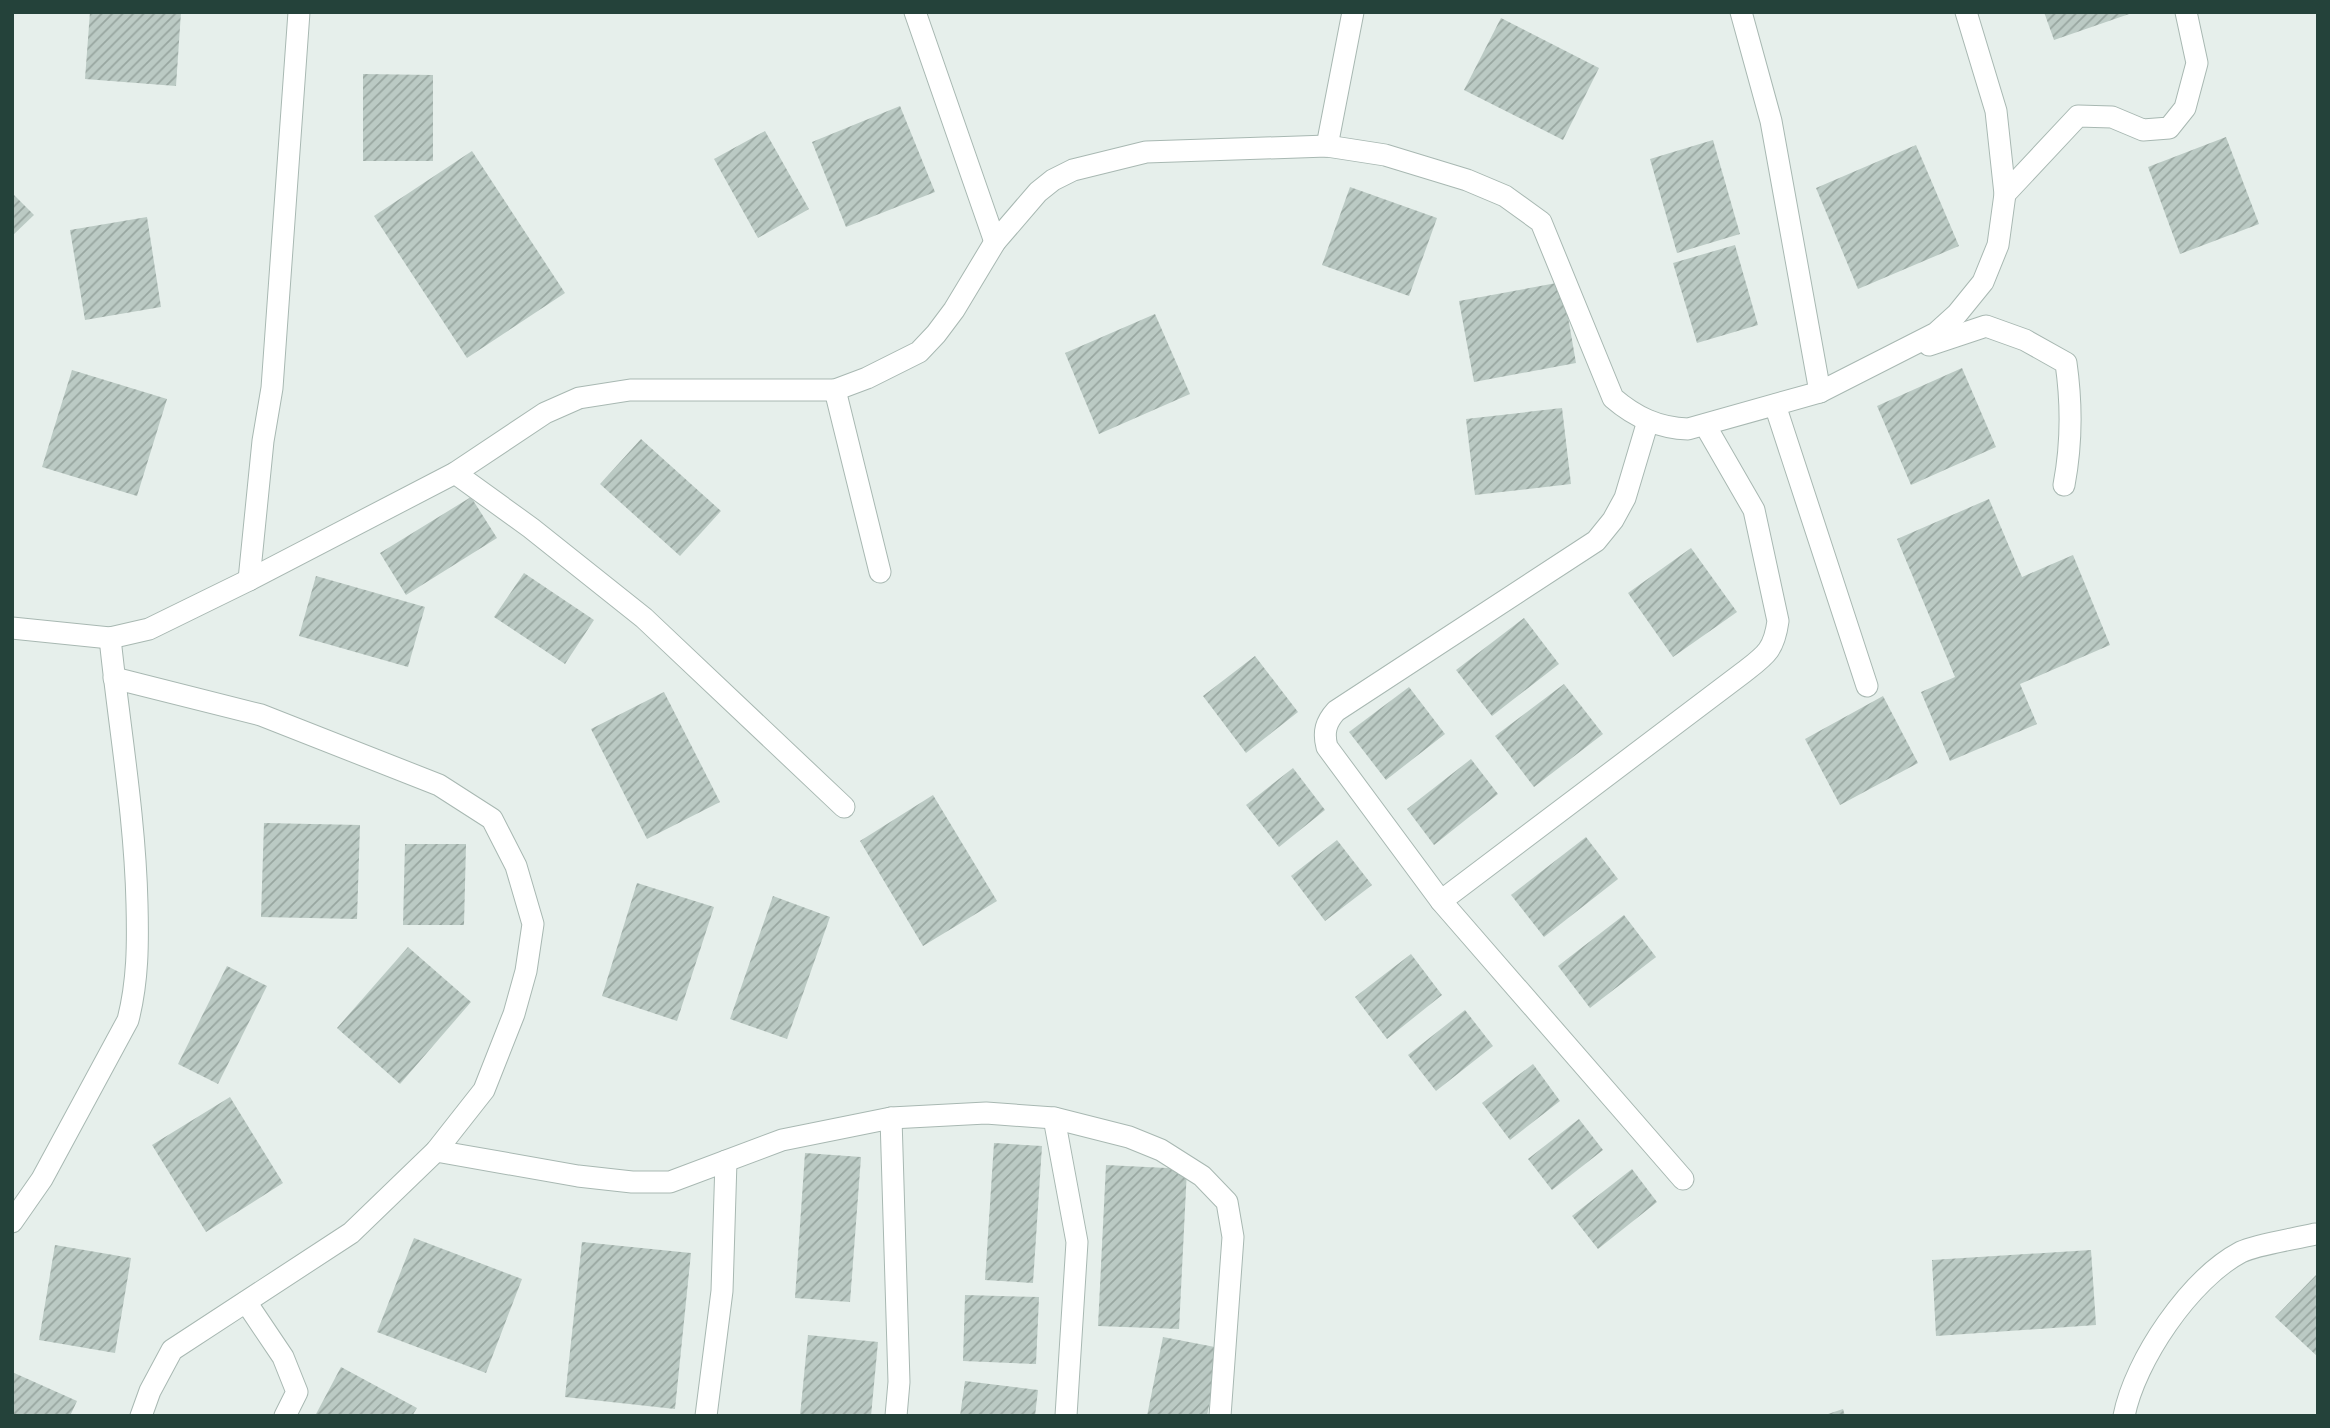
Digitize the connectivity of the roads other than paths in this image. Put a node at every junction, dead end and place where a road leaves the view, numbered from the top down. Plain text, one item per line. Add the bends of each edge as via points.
1 (299, 12) edge
2 (915, 12) edge
3 (1353, 12) edge
4 (1741, 12) edge
5 (1966, 12) edge
6 (2186, 12) edge
7 (1327, 146) junction
8 (2005, 194) junction
9 (995, 242) junction
10 (1883, 360) junction
11 (835, 390) junction
12 (1820, 392) junction
13 (1776, 405) junction
14 (1648, 421) junction
15 (1705, 425) junction
16 (455, 473) junction
17 (2064, 485) dead end
18 (880, 572) dead end
19 (249, 580) junction
20 (12, 628) edge
21 (110, 638) junction
22 (114, 678) junction
23 (1867, 686) dead end
24 (844, 807) dead end
25 (1441, 901) junction
26 (891, 1118) junction
27 (1054, 1118) junction
28 (436, 1151) junction
29 (726, 1161) junction
30 (1683, 1180) dead end
31 (12, 1222) edge
32 (2315, 1234) dead end
33 (246, 1302) junction
34 (141, 1416) edge
35 (285, 1416) edge
36 (706, 1416) edge
37 (896, 1416) edge
38 (1066, 1416) edge
39 (1220, 1416) edge
40 (2124, 1416) edge

1 - 19 street via 272,388
2 - 9 street
3 - 7 street
4 - 12 street via 1772,121
5 - 8 street via 1996,111
6 - 8 street via 2197,63 2185,108 2169,128 2143,130 2112,117 2078,116
7 - 9 street via 1146,152 1098,162 1053,180
7 - 14 street via 1385,155 1467,180 1506,196 1541,222 1613,398
8 - 10 street via 1997,245 1983,282 1936,333
9 - 11 street via 954,310 919,352
10 - 12 street
10 - 17 street via 1986,326 2025,340 2066,363 2072,404 2071,452
11 - 16 street via 630,390 579,398 545,413
11 - 18 street
12 - 13 street
13 - 15 street
13 - 23 street
14 - 15 street via 1666,428
14 - 25 street via 1625,498 1596,541 1329,719 1326,747
15 - 25 street via 1754,510 1778,621 1775,640 1767,654
16 - 19 street
16 - 24 street via 644,618
19 - 21 street via 149,629
20 - 21 street
21 - 22 street
22 - 28 street via 261,715 439,785 492,819 516,866 533,924 526,971 484,1090
22 - 31 street via 135,849 138,958 133,1000 128,1020 42,1179
25 - 30 street
26 - 27 street via 986,1113
26 - 29 street via 782,1140
26 - 37 street via 899,1382
27 - 38 street via 1077,1242
27 - 39 street via 1161,1150 1202,1176 1227,1202 1233,1237
28 - 29 street via 632,1182 670,1182
28 - 33 street via 351,1233
29 - 36 street via 722,1291
32 - 40 street via 2243,1251 2194,1291 2171,1318 2133,1381
33 - 34 street via 172,1350
33 - 35 street via 283,1357 297,1392

